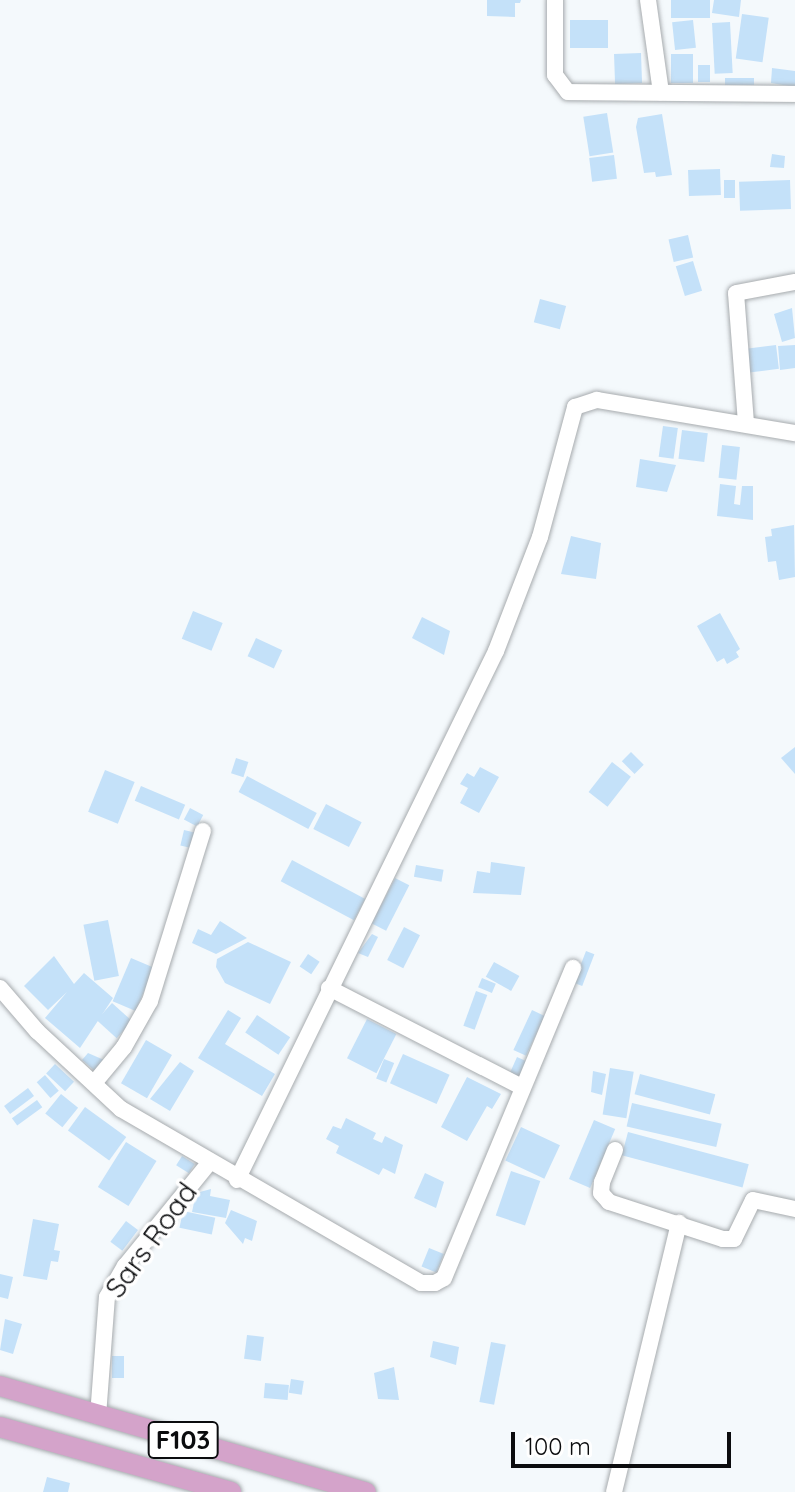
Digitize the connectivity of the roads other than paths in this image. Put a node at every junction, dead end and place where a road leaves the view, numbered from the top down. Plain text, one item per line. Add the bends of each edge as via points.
1 (555, 0) edge
2 (648, 0) edge
3 (661, 92) junction
4 (795, 94) edge
5 (795, 282) edge
6 (746, 423) junction
7 (795, 433) edge
8 (203, 831) dead end
9 (573, 968) dead end
10 (0, 988) edge
11 (329, 988) junction
12 (95, 1082) junction
13 (522, 1087) junction
14 (615, 1150) dead end
15 (209, 1163) junction
16 (237, 1180) junction
17 (795, 1209) edge
18 (679, 1223) junction
19 (0, 1386) edge
20 (98, 1416) junction
21 (0, 1427) edge
22 (231, 1492) edge
23 (366, 1492) edge
24 (614, 1492) edge

1 - 3 street via 559,86 592,95
2 - 3 street
3 - 4 street
5 - 6 street via 736,293
6 - 7 street
6 - 11 street via 597,400 575,407 540,537 496,651
8 - 12 street via 150,1001 124,1047
9 - 13 street
10 - 12 street via 37,1031
11 - 13 street
11 - 16 street
12 - 15 street via 121,1109
13 - 16 street via 444,1278 435,1283 421,1283
14 - 18 street via 601,1193 609,1202
15 - 16 street
15 - 20 street, Sars Road via 107,1297 101,1322 103,1388
17 - 18 street via 753,1200 734,1239
18 - 24 street
19 - 20 main road, F103
20 - 23 main road, F103
21 - 22 main road, F103

